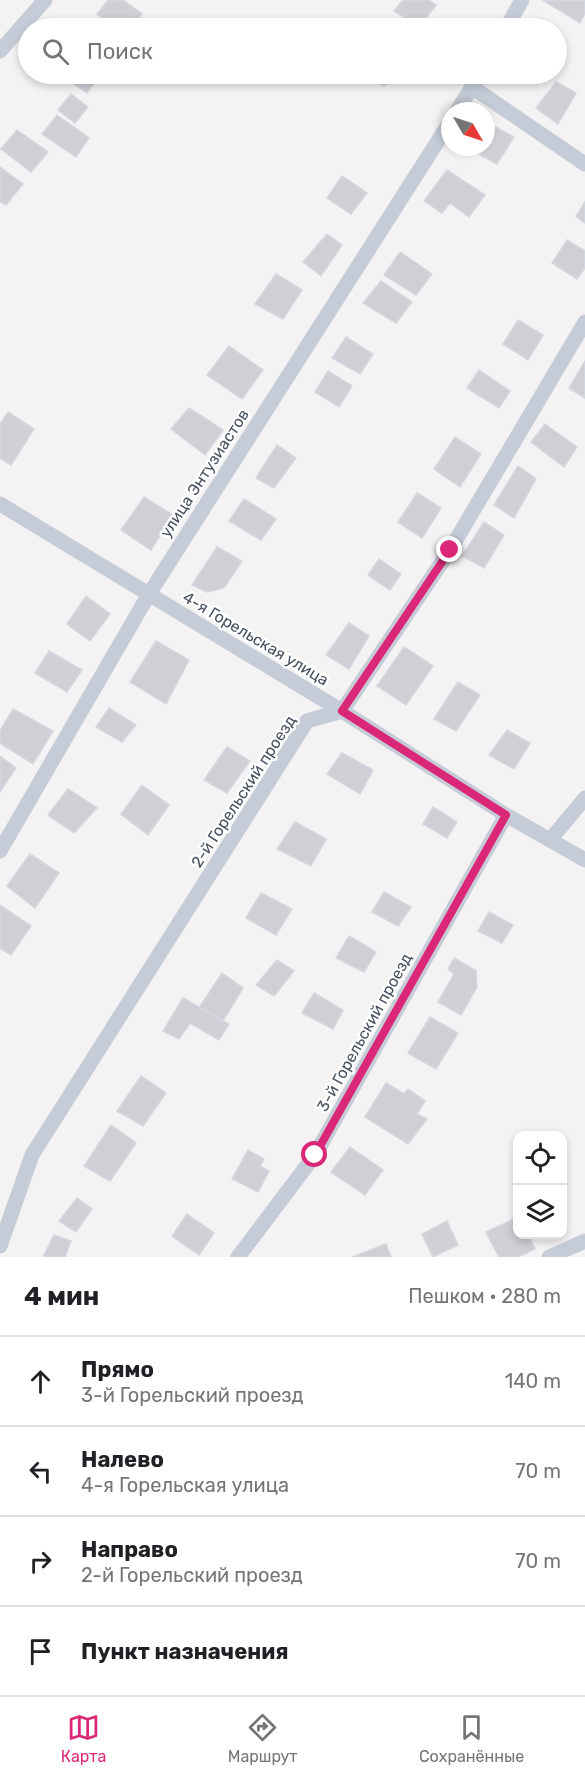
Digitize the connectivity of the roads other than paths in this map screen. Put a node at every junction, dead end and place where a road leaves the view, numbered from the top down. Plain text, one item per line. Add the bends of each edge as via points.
1 (45, 0) edge
2 (522, 0) edge
3 (29, 18) edge
4 (512, 18) edge
5 (18, 31) edge
6 (0, 51) edge
7 (474, 84) edge
8 (481, 84) edge
9 (463, 102) edge
10 (441, 136) edge
11 (585, 164) edge
12 (585, 322) edge
13 (0, 505) edge
14 (149, 594) junction
15 (342, 711) junction
16 (585, 798) edge
17 (506, 815) junction
18 (550, 840) junction
19 (0, 851) edge
20 (585, 860) edge
21 (585, 1241) edge
22 (0, 1246) edge
23 (238, 1257) edge
24 (549, 1257) edge

1 - 3 street
2 - 4 street
5 - 6 street
7 - 9 street
8 - 11 street
10 - 14 street, улица Энтузиастов
12 - 15 street via 450,550
13 - 14 street, 4-я Горельская улица
14 - 15 street, 4-я Горельская улица
14 - 19 street, улица Энтузиастов
15 - 17 street, 4-я Горельская улица
15 - 22 street, 2-й Горельский проезд via 307,721 32,1155
16 - 18 street
17 - 18 street, 4-я Горельская улица
17 - 23 street, 3-й Горельский проезд via 315,1155
18 - 20 street, 4-я Горельская улица
21 - 24 street

